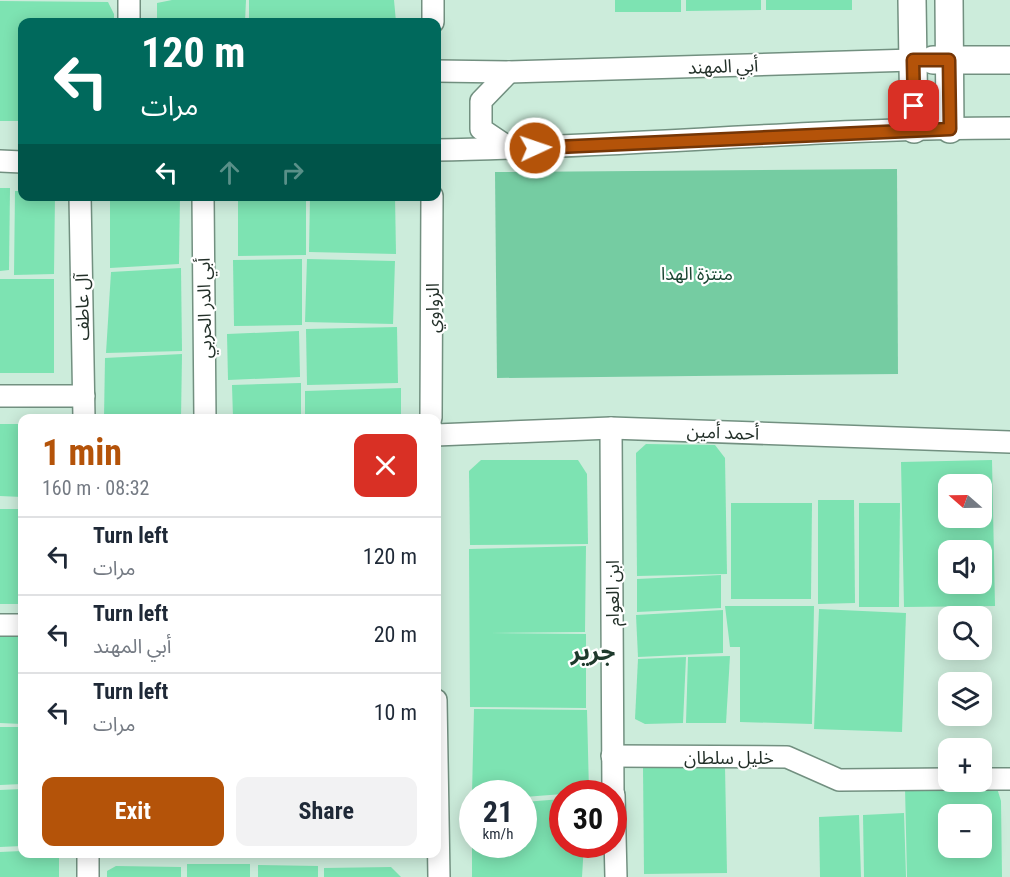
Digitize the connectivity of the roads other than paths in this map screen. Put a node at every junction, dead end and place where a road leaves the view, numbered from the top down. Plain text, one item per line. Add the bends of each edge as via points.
1 (129, 0) edge
2 (434, 0) edge
3 (912, 0) edge
4 (949, 0) edge
5 (129, 18) edge
6 (433, 18) edge
7 (913, 60) junction
8 (949, 60) junction
9 (1010, 60) edge
10 (441, 71) edge
11 (509, 72) junction
12 (1010, 128) edge
13 (914, 129) junction
14 (950, 129) junction
15 (511, 149) junction
16 (441, 150) edge
17 (0, 161) edge
18 (18, 162) edge
19 (80, 201) edge
20 (203, 201) edge
21 (432, 201) edge
22 (0, 396) edge
23 (84, 396) junction
24 (84, 414) edge
25 (205, 414) edge
26 (432, 414) edge
27 (611, 428) junction
28 (441, 435) edge
29 (1010, 442) edge
30 (0, 625) edge
31 (18, 625) edge
32 (612, 756) junction
33 (938, 779) edge
34 (992, 779) edge
35 (1010, 779) edge
36 (613, 780) edge
37 (88, 858) edge
38 (438, 858) edge
39 (616, 858) edge
40 (88, 877) edge
41 (439, 877) edge
42 (616, 877) edge

1 - 5 street
2 - 6 street
3 - 7 street
4 - 8 street
7 - 8 street, أبي المهند
7 - 11 street, أبي المهند
7 - 13 street
8 - 9 street, أبي المهند
8 - 14 street
10 - 11 street, أبي المهند
11 - 15 street via 481,101 481,129
12 - 14 street
13 - 14 street
13 - 15 street
15 - 16 street
17 - 18 street
19 - 23 street, آل عاطف
20 - 25 street, أبي الدر الحربي
21 - 26 street, الزواوي
22 - 23 street
23 - 24 street, آل عاطف
27 - 28 street, أحمد أمين
27 - 29 street, أحمد أمين
27 - 32 street, ابن العوام
30 - 31 street
32 - 33 street, خليل سلطان via 787,757 839,780
32 - 36 street, ابن العوام
34 - 35 street
37 - 40 street
38 - 41 street
39 - 42 street, ابن العوام

